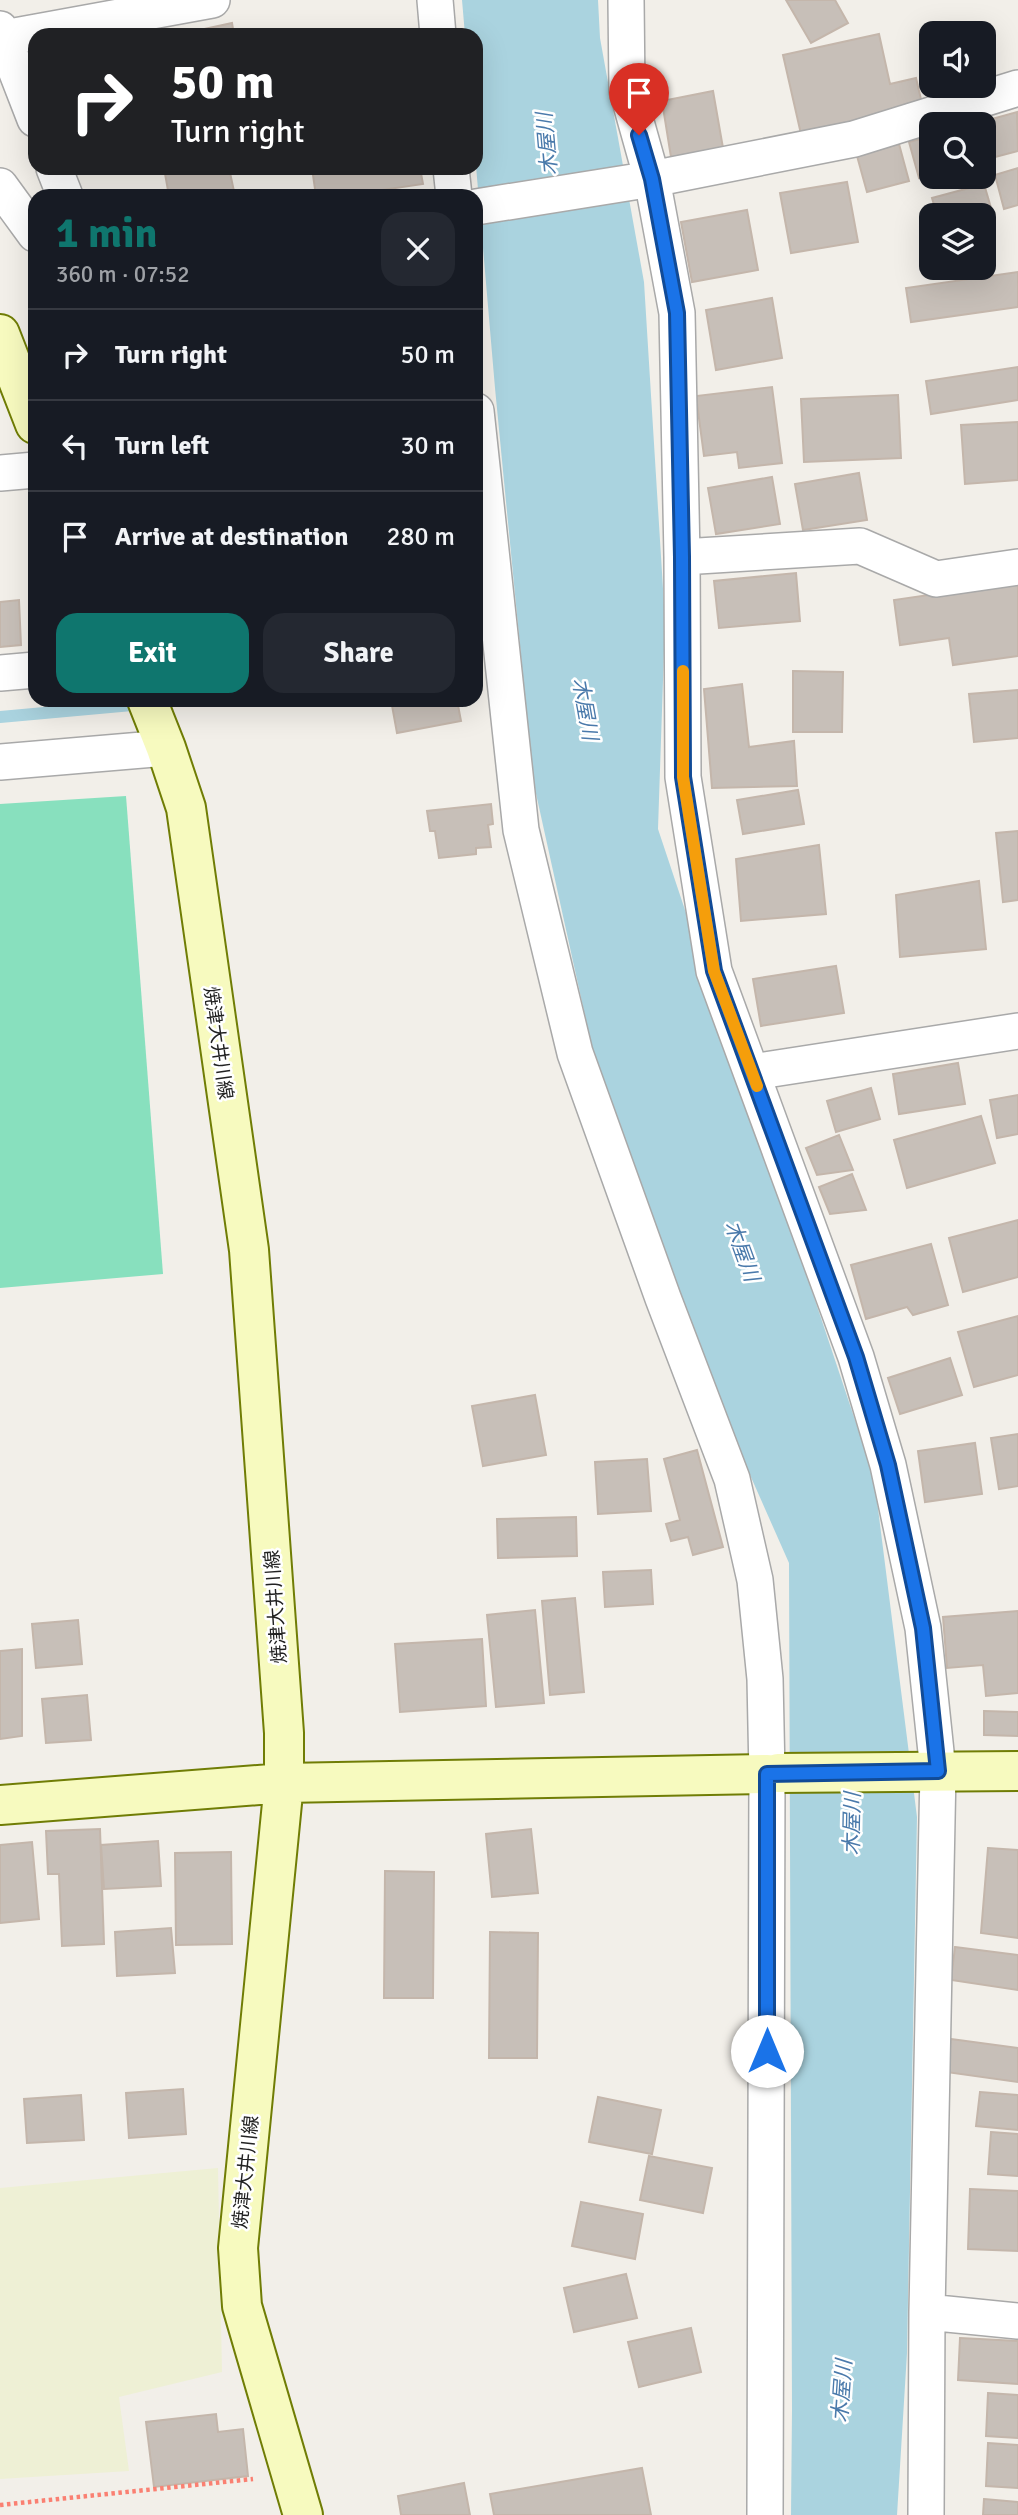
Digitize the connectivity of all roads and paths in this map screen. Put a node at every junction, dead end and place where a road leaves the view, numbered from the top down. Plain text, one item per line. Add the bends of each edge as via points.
1 (212, 0) edge
2 (435, 0) edge
3 (626, 0) edge
4 (34, 28) edge
5 (437, 28) edge
6 (28, 29) edge
7 (2, 33) edge
8 (1018, 88) edge
9 (28, 101) edge
10 (652, 179) junction
11 (0, 186) edge
12 (483, 206) edge
13 (28, 224) edge
14 (0, 334) edge
15 (28, 406) edge
16 (28, 471) edge
17 (0, 473) edge
18 (483, 545) edge
19 (682, 557) junction
20 (1018, 567) edge
21 (28, 671) edge
22 (0, 673) edge
23 (156, 724) edge
24 (0, 762) edge
25 (1018, 1031) edge
26 (752, 1072) junction
27 (938, 1771) junction
28 (1018, 1772) edge
29 (772, 1773) junction
30 (284, 1783) junction
31 (0, 1805) edge
32 (927, 2312) junction
33 (1018, 2321) edge
34 (291, 2475) junction
35 (0, 2505) edge
36 (303, 2515) edge
37 (765, 2515) edge
38 (926, 2515) edge

1 - 4 street
2 - 5 street
3 - 10 street via 627,90
6 - 7 street
7 - 9 street
8 - 10 street via 854,139
10 - 12 street
10 - 19 street via 677,313
11 - 13 street
14 - 15 main road
16 - 17 street
18 - 29 street via 521,830 575,1053 732,1479 755,1580
19 - 20 street via 860,546 936,579
19 - 26 street via 683,777 714,971
21 - 22 street
23 - 24 street
23 - 30 main road, 焼津大井川線 via 186,808 249,1250
25 - 26 street
26 - 27 street via 856,1357 888,1465 923,1628
27 - 28 main road
27 - 29 main road
27 - 32 street
29 - 30 main road
29 - 37 street
30 - 31 main road
30 - 34 main road, 焼津大井川線 via 238,2248 242,2306
32 - 33 street
32 - 38 street
34 - 35 path
34 - 36 main road, 焼津大井川線

